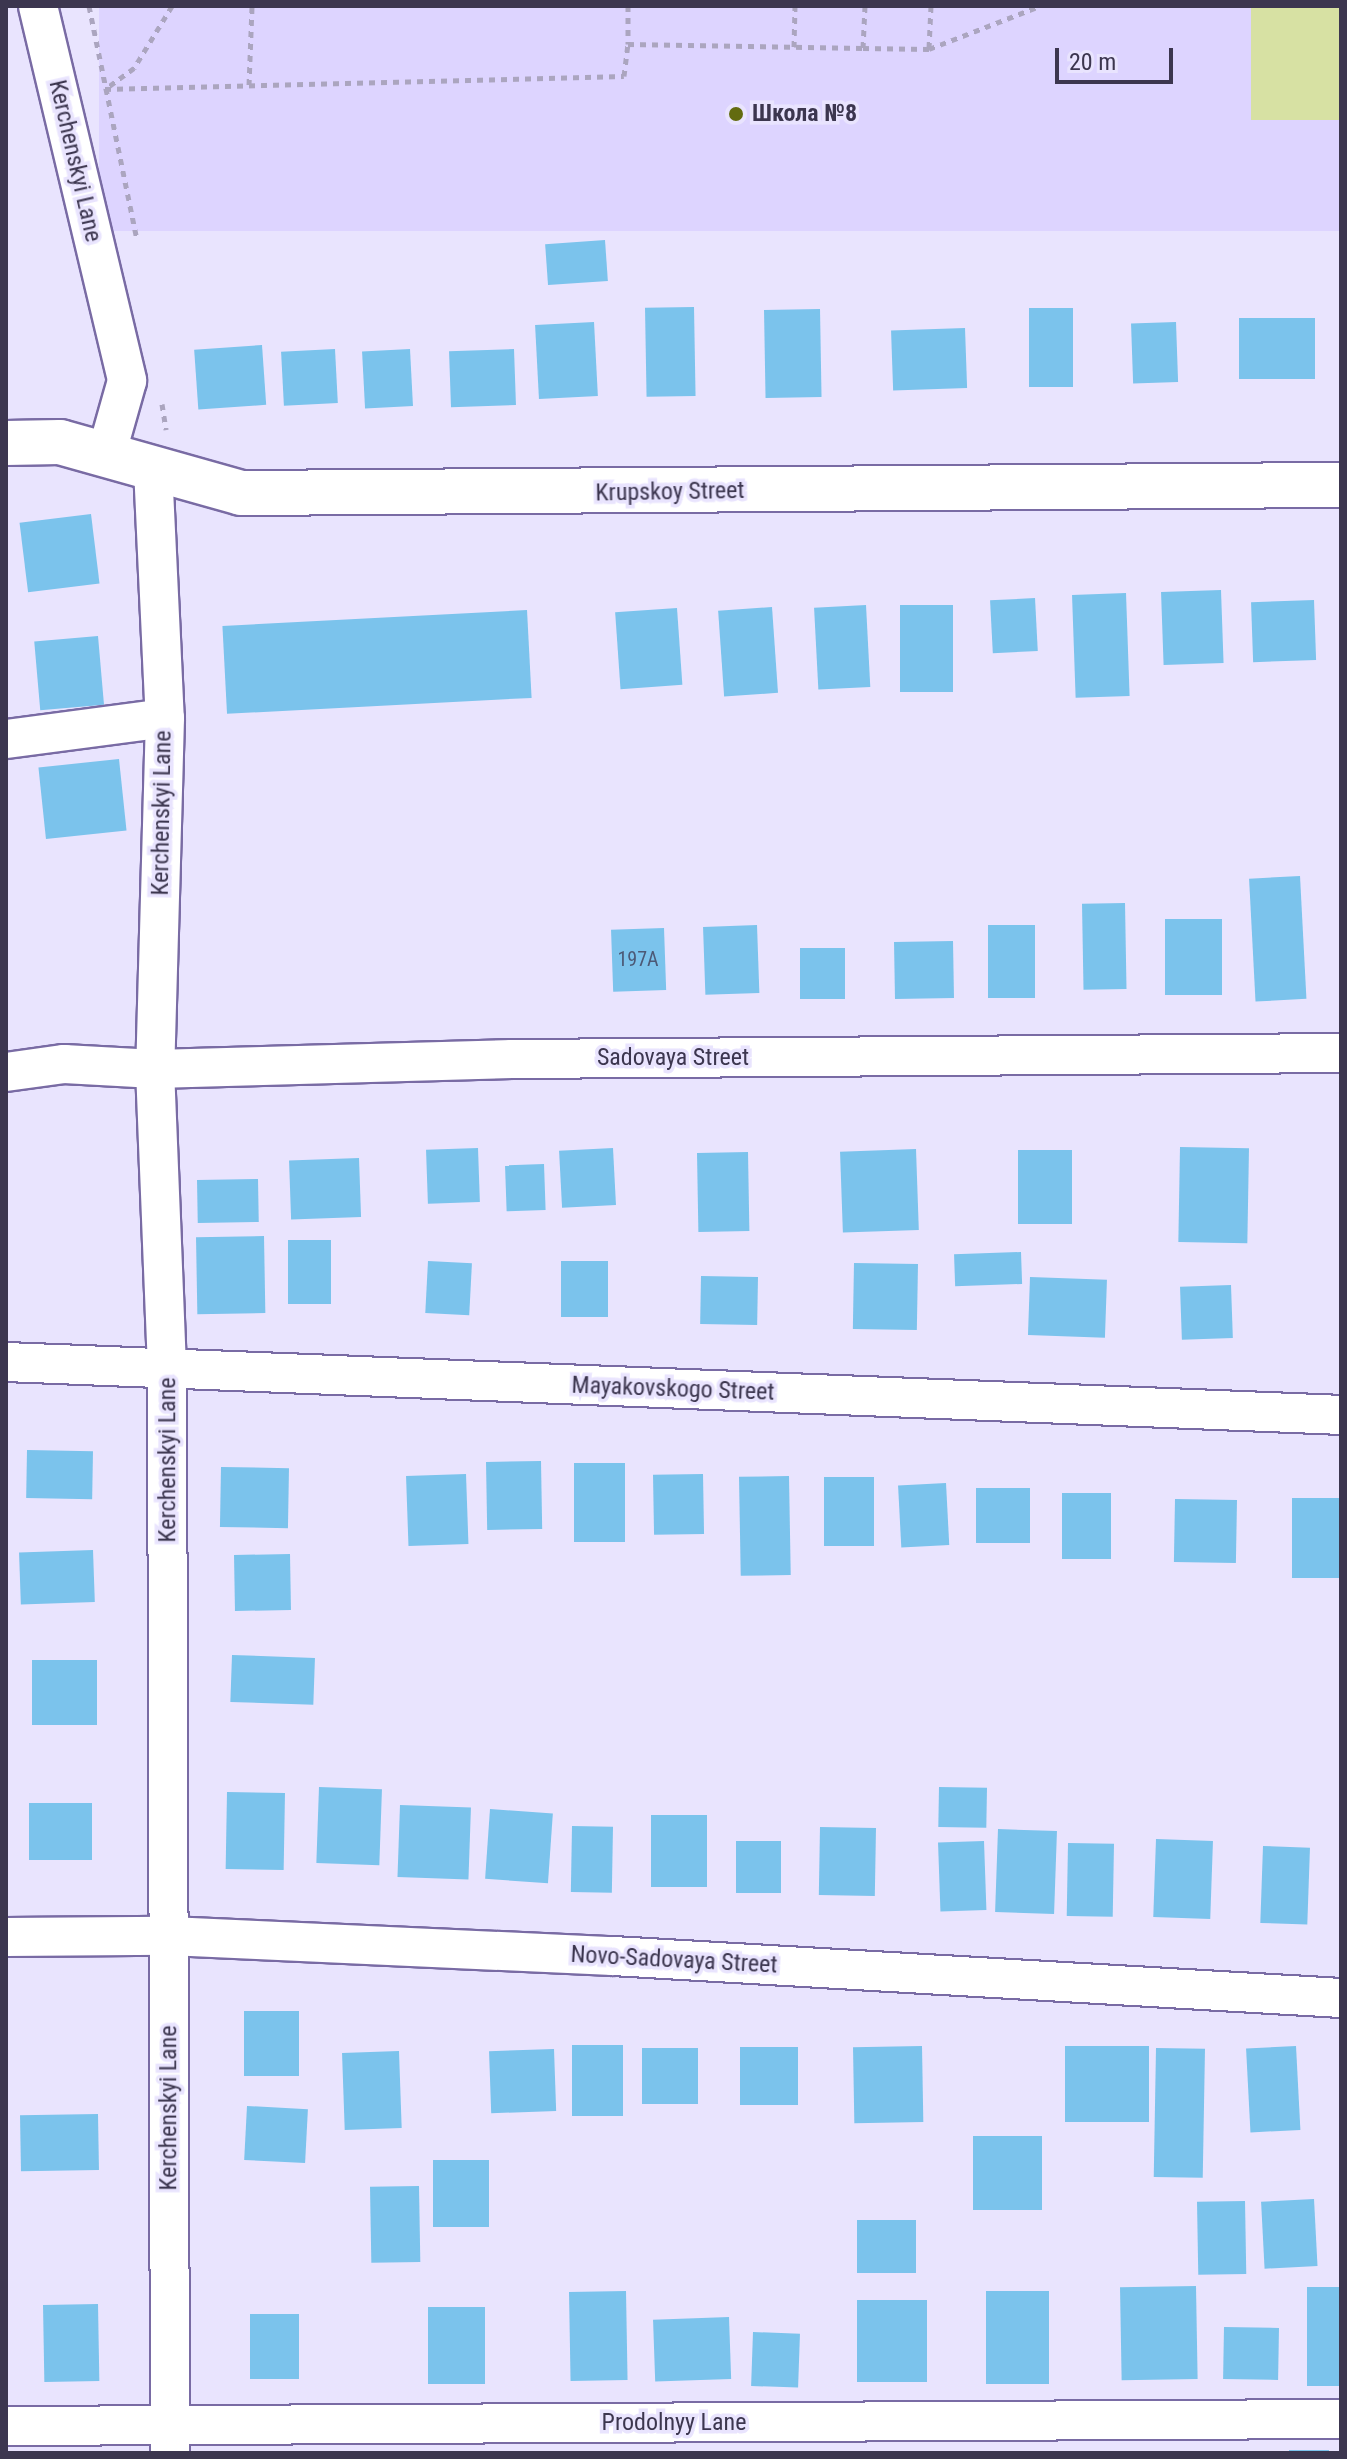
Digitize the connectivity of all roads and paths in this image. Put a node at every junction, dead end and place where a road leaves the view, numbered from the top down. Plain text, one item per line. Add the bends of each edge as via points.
1 (38, 6) edge
2 (172, 6) edge
3 (252, 6) edge
4 (628, 6) edge
5 (795, 6) edge
6 (865, 6) edge
7 (931, 6) edge
8 (1040, 6) edge
9 (628, 44) junction
10 (794, 47) junction
11 (863, 48) junction
12 (929, 49) junction
13 (249, 85) junction
14 (6, 443) edge
15 (106, 455) junction
16 (153, 468) junction
17 (1341, 485) edge
18 (165, 718) junction
19 (6, 739) edge
20 (1341, 1053) edge
21 (155, 1069) junction
22 (6, 1072) edge
23 (6, 1362) edge
24 (167, 1370) junction
25 (1341, 1415) edge
26 (169, 1936) junction
27 (6, 1937) edge
28 (1341, 1998) edge
29 (1341, 2419) edge
30 (6, 2426) edge
31 (170, 2440) edge

1 - 15 street, Kerchenskyi Lane via 127,381
2 - 13 path via 134,68 105,89
3 - 13 path
4 - 9 path
5 - 10 path
6 - 11 path
7 - 12 path
8 - 12 path
9 - 10 path
9 - 13 path via 624,76
10 - 11 path
11 - 12 path
14 - 15 main road, Krupskoy Street via 60,442
15 - 16 main road, Krupskoy Street
16 - 17 main road, Krupskoy Street via 241,493 272,494
16 - 18 street, Kerchenskyi Lane
18 - 19 street
18 - 21 street, Kerchenskyi Lane
20 - 21 street, Sadovaya Street via 512,1059
21 - 22 street, Sadovaya Street via 64,1064
21 - 24 street, Kerchenskyi Lane
23 - 24 street, Mayakovskogo Street
24 - 25 street, Mayakovskogo Street
24 - 26 street, Kerchenskyi Lane
26 - 27 street, Novo-Sadovaya Street
26 - 28 street, Novo-Sadovaya Street
26 - 31 street, Kerchenskyi Lane
29 - 31 street, Prodolnyy Lane
30 - 31 street, Prodolnyy Lane

